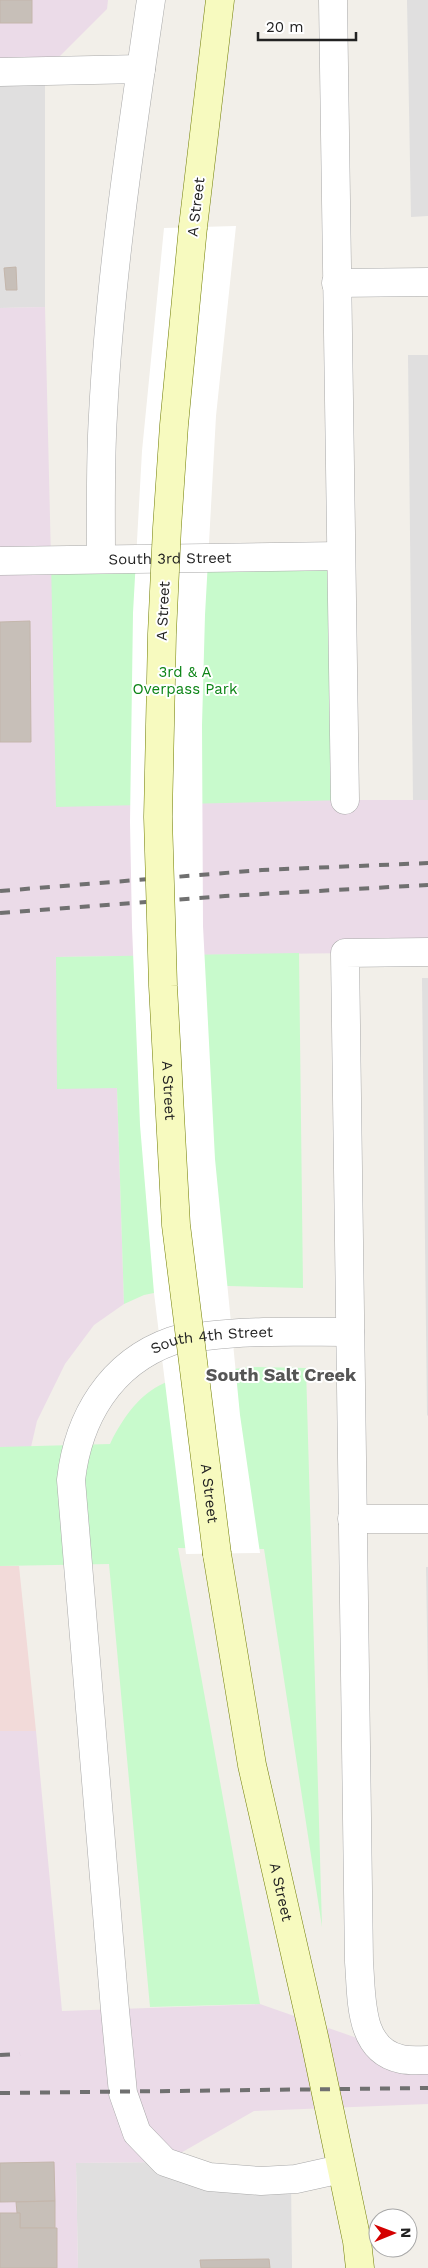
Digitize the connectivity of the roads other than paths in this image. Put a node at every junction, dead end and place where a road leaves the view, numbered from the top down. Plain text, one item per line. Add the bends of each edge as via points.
1 (152, 0) edge
2 (220, 0) edge
3 (333, 0) edge
4 (141, 69) junction
5 (0, 72) edge
6 (428, 282) edge
7 (336, 283) junction
8 (340, 556) junction
9 (100, 559) junction
10 (0, 561) edge
11 (345, 800) dead end
12 (428, 952) edge
13 (350, 1332) junction
14 (428, 1518) edge
15 (352, 1519) junction
16 (428, 2060) edge
17 (341, 2169) junction
18 (360, 2268) edge

1 - 4 street
2 - 17 main road, A Street, bridge via 193,227 168,519 158,816 162,986 176,1225 217,1554 252,1765
3 - 7 street
4 - 5 street
4 - 9 street via 109,335 103,414
6 - 7 street
7 - 8 street
8 - 9 street, South 3rd Street
8 - 11 street
9 - 10 street, South 3rd Street
12 - 13 street via 345,953
13 - 15 street
13 - 17 street, South 4th Street via 234,1333 173,1340 138,1359 108,1384 90,1413 74,1452 71,1480 123,2093 137,2133 165,2162 209,2177 260,2181
14 - 15 street
15 - 16 street via 359,1962 365,2020 374,2044 382,2052 402,2060
17 - 18 main road, A Street

